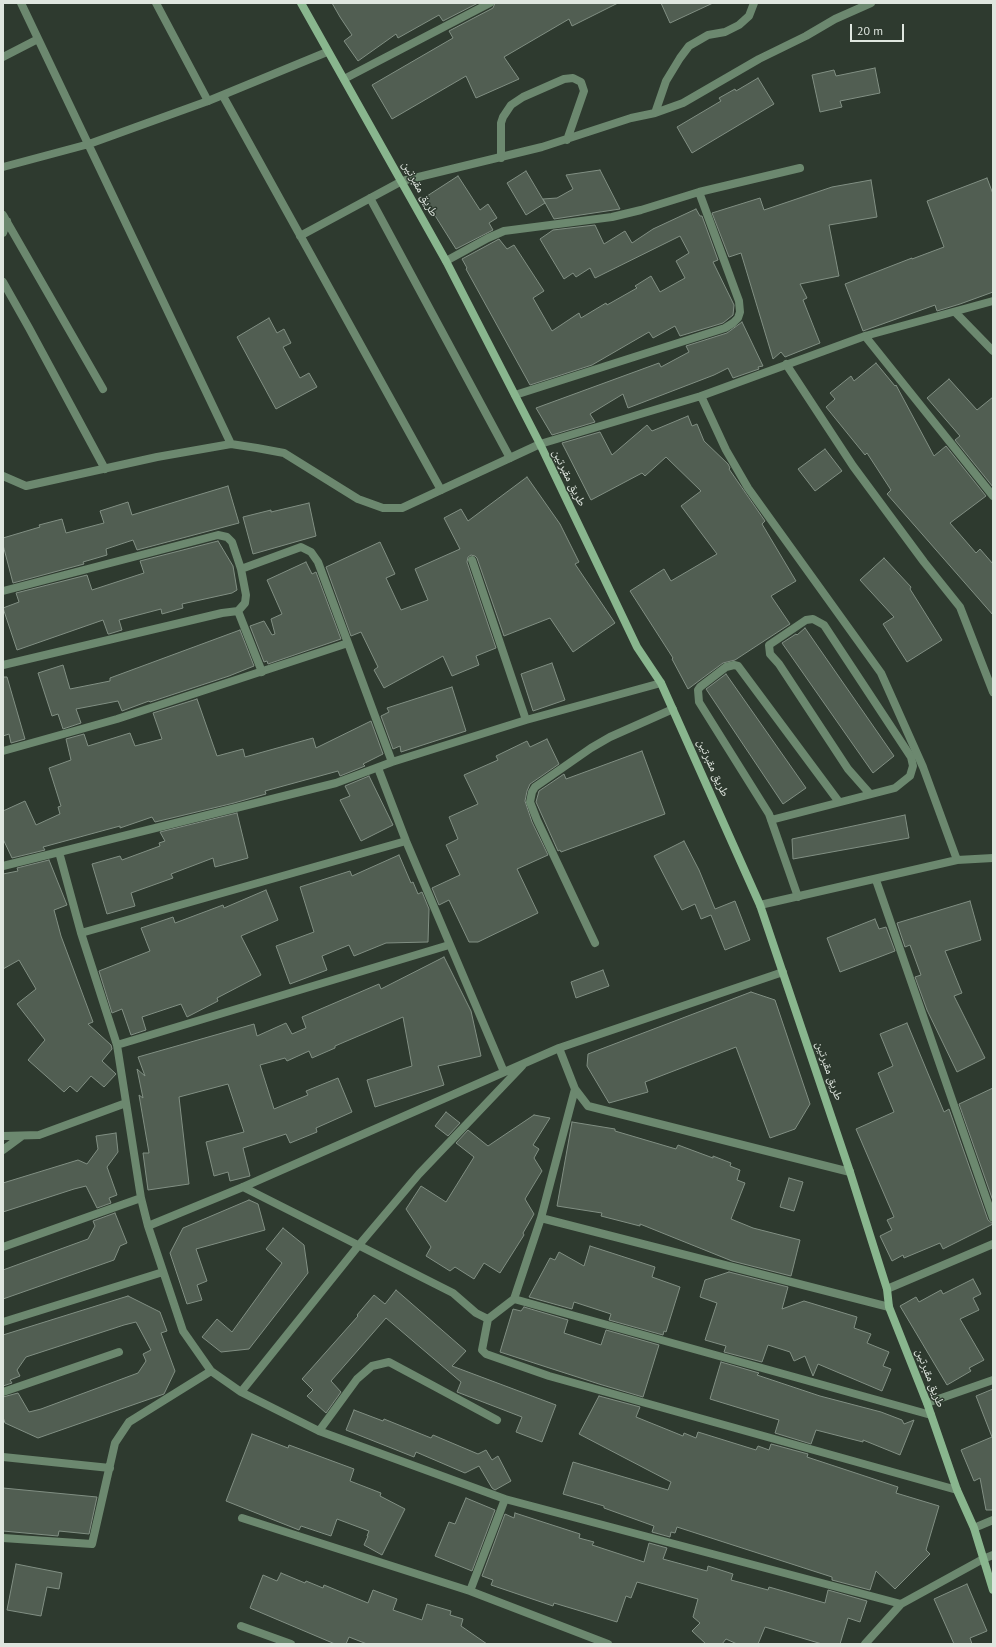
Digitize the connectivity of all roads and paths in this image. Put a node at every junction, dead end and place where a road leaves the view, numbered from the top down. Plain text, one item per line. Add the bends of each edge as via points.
1 (21, 3) edge
2 (156, 3) edge
3 (301, 3) edge
4 (490, 3) edge
5 (754, 3) edge
6 (871, 3) edge
7 (38, 39) junction
8 (327, 52) junction
9 (3, 57) edge
10 (344, 79) junction
11 (223, 96) junction
12 (208, 102) junction
13 (655, 114) junction
14 (567, 140) junction
15 (89, 144) junction
16 (501, 158) junction
17 (3, 167) edge
18 (800, 168) dead end
19 (402, 181) junction
20 (699, 192) junction
21 (370, 198) junction
22 (5, 218) edge
23 (3, 233) edge
24 (300, 236) junction
25 (446, 261) junction
26 (3, 282) edge
27 (993, 301) edge
28 (956, 312) junction
29 (865, 336) junction
30 (993, 351) edge
31 (786, 364) junction
32 (103, 389) dead end
33 (515, 395) junction
34 (701, 396) junction
35 (231, 444) junction
36 (540, 444) junction
37 (510, 458) junction
38 (105, 469) junction
39 (3, 476) edge
40 (441, 490) junction
41 (993, 496) edge
42 (472, 560) dead end
43 (241, 569) junction
44 (3, 591) edge
45 (238, 611) junction
46 (348, 643) junction
47 (3, 665) edge
48 (262, 672) junction
49 (661, 683) junction
50 (993, 692) edge
51 (673, 709) junction
52 (526, 720) junction
53 (3, 751) edge
54 (392, 762) junction
55 (378, 768) junction
56 (870, 794) junction
57 (839, 802) junction
58 (771, 820) junction
59 (406, 840) junction
60 (59, 852) junction
61 (993, 858) edge
62 (957, 860) junction
63 (3, 866) edge
64 (876, 880) junction
65 (798, 897) junction
66 (760, 905) junction
67 (81, 933) junction
68 (595, 943) dead end
69 (449, 945) junction
70 (782, 972) junction
71 (117, 1044) junction
72 (559, 1048) junction
73 (525, 1063) junction
74 (504, 1072) junction
75 (575, 1089) junction
76 (126, 1103) junction
77 (3, 1136) edge
78 (23, 1136) junction
79 (3, 1150) edge
80 (850, 1172) junction
81 (243, 1187) junction
82 (141, 1198) junction
83 (541, 1218) junction
84 (993, 1218) edge
85 (148, 1226) junction
86 (993, 1244) edge
87 (359, 1245) junction
88 (3, 1247) edge
89 (163, 1272) junction
90 (887, 1288) junction
91 (514, 1299) junction
92 (889, 1307) junction
93 (488, 1319) junction
94 (3, 1322) edge
95 (119, 1352) dead end
96 (211, 1371) junction
97 (993, 1380) edge
98 (3, 1392) edge
99 (241, 1392) junction
100 (927, 1403) junction
101 (931, 1415) junction
102 (497, 1420) dead end
103 (319, 1431) junction
104 (3, 1457) edge
105 (110, 1468) junction
106 (957, 1490) junction
107 (505, 1499) junction
108 (242, 1518) dead end
109 (993, 1520) edge
110 (974, 1528) junction
111 (3, 1538) edge
112 (993, 1555) edge
113 (983, 1559) junction
114 (993, 1590) edge
115 (470, 1591) junction
116 (901, 1604) junction
117 (240, 1626) dead end
118 (290, 1644) edge
119 (608, 1644) edge
120 (865, 1644) edge

1 - 7 street
2 - 12 street
3 - 8 street, طريق مقبرتين
4 - 10 street
5 - 13 street via 749,16 739,25 725,32 708,35 689,46 666,81
6 - 13 street via 759,59 683,103
7 - 9 street
7 - 15 street
8 - 10 street, طريق مقبرتين
8 - 11 street
10 - 19 street, طريق مقبرتين
11 - 12 street
11 - 24 street
12 - 15 street
13 - 14 street via 631,118
14 - 16 street
14 - 16 street via 584,91 581,82 573,78 564,79 511,105 501,123
15 - 17 street
15 - 35 street
16 - 19 street
18 - 20 street
19 - 21 street
19 - 25 street, طريق مقبرتين
20 - 25 street via 612,217 504,231
20 - 33 street via 739,301 738,318 725,328
21 - 24 street
21 - 37 street
22 - 23 street
22 - 32 street
24 - 40 street
25 - 33 street, طريق مقبرتين
26 - 38 street
27 - 28 street
28 - 29 street
28 - 30 street
29 - 31 street
29 - 41 street
31 - 34 street
31 - 50 street via 853,466 960,607
33 - 36 street, طريق مقبرتين
34 - 36 street
34 - 62 street via 726,450 748,488 881,673 923,767
35 - 38 street
35 - 40 street via 284,453 358,499 383,508 402,508
36 - 37 street
36 - 49 street, طريق مقبرتين via 637,647
37 - 40 street
38 - 39 street via 26,486
42 - 52 street
43 - 44 street via 232,542 227,537 218,535
43 - 45 street via 246,603
43 - 46 street via 302,547 311,552 318,562
45 - 47 street
45 - 48 street
46 - 48 street
46 - 54 street
48 - 53 street via 117,719
49 - 51 street, طريق مقبرتين
49 - 52 street
51 - 66 street, طريق مقبرتين
51 - 68 street via 591,748 534,787 532,792 530,802 537,820
52 - 54 street
54 - 55 street
55 - 59 street
55 - 60 street via 336,783
56 - 56 street via 848,768 780,664 770,654 769,644 806,620 813,619 824,625 911,757 914,766 905,781 895,788
56 - 57 street
57 - 58 street
57 - 58 street via 738,666 730,666 700,687 699,702
58 - 65 street
59 - 67 street
59 - 69 street
60 - 63 street
60 - 67 street
61 - 62 street
62 - 64 street
64 - 65 street
64 - 84 street
65 - 66 street
66 - 70 street, طريق مقبرتين
67 - 71 street
69 - 71 street
69 - 74 street
70 - 72 street
70 - 80 street, طريق مقبرتين
71 - 76 street
72 - 73 street
72 - 75 street
73 - 74 street
73 - 87 street via 419,1174
74 - 81 street
75 - 80 street via 588,1106
75 - 83 street
76 - 78 street via 39,1135
76 - 82 street
77 - 78 street
78 - 79 street
80 - 90 street, طريق مقبرتين
81 - 85 street
81 - 87 street
82 - 85 street
82 - 88 street
83 - 91 street
83 - 92 street
85 - 89 street
86 - 90 street
87 - 93 street via 453,1293 476,1313
87 - 99 street
89 - 94 street
89 - 96 street via 183,1331
90 - 92 street, طريق مقبرتين
91 - 93 street
91 - 101 street
92 - 100 street, طريق مقبرتين
93 - 106 street via 482,1350 486,1354 549,1376
95 - 98 street
96 - 99 street
96 - 105 street via 128,1422 116,1443
97 - 100 street
99 - 103 street
100 - 101 street, طريق مقبرتين
101 - 106 street, طريق مقبرتين
102 - 103 street via 388,1362 372,1366 357,1379
103 - 107 street
104 - 105 street
105 - 111 street via 92,1544
106 - 110 street, طريق مقبرتين
107 - 115 street
107 - 116 street
108 - 115 street
109 - 110 street
110 - 113 street, طريق مقبرتين
112 - 113 street
113 - 114 street, طريق مقبرتين
113 - 116 street
115 - 119 street
116 - 120 street
117 - 118 street

